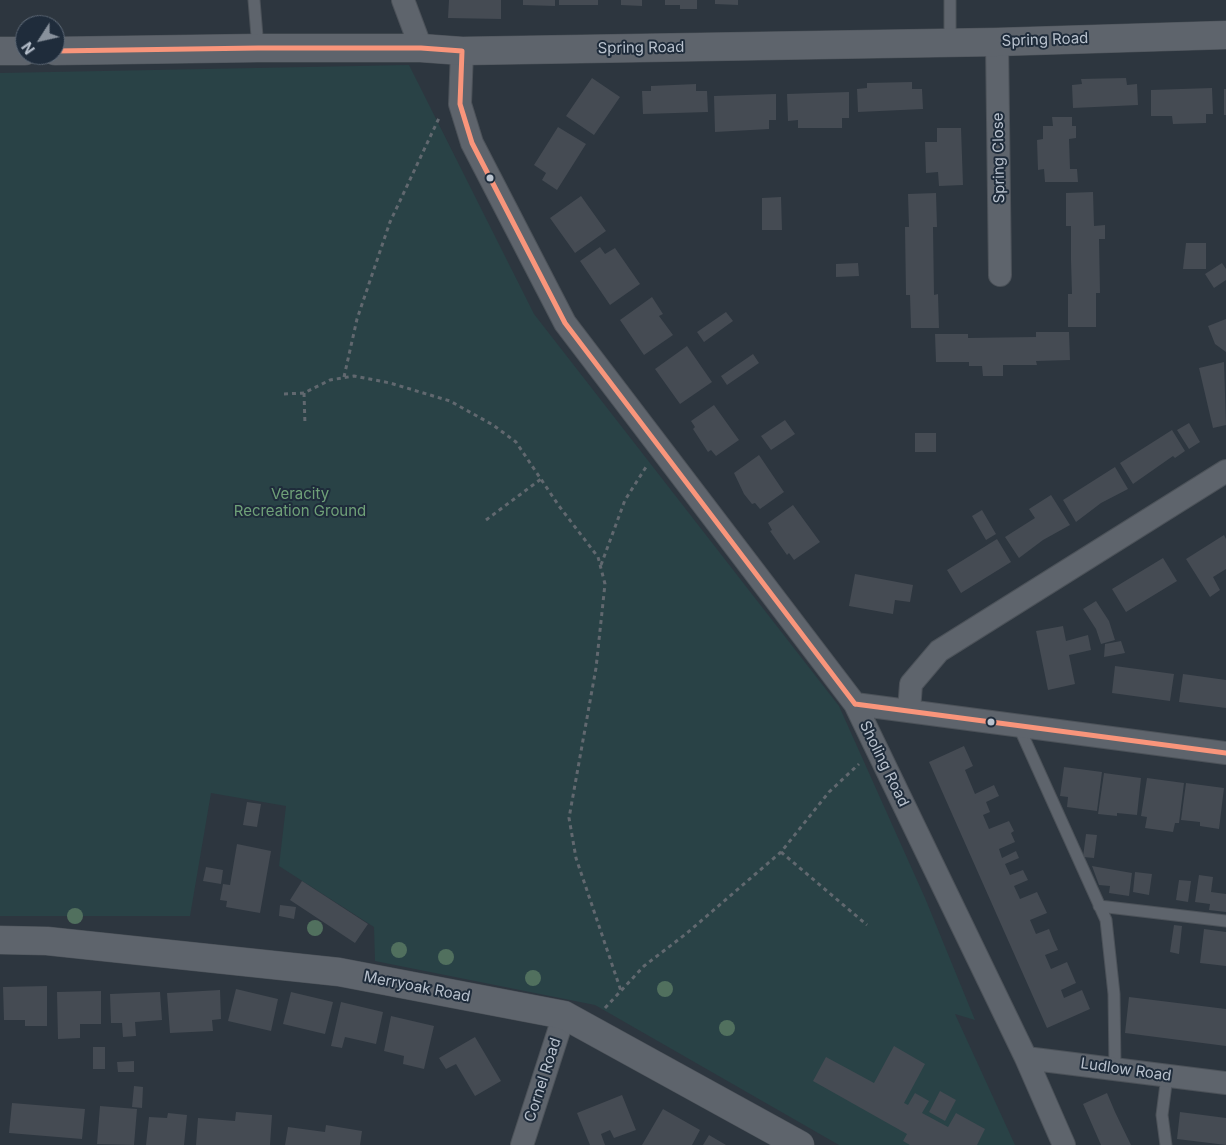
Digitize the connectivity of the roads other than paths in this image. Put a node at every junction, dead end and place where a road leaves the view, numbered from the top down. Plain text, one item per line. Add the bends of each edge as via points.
1 (254, 0) edge
2 (403, 0) edge
3 (950, 0) edge
4 (1226, 35) edge
5 (950, 42) junction
6 (997, 42) junction
7 (258, 48) junction
8 (421, 48) junction
9 (0, 51) edge
10 (15, 51) edge
11 (65, 51) edge
12 (462, 51) junction
13 (1000, 275) dead end
14 (1226, 471) edge
15 (855, 704) junction
16 (909, 711) junction
17 (1019, 727) junction
18 (1226, 753) edge
19 (1099, 906) junction
20 (1226, 921) edge
21 (0, 940) edge
22 (564, 1015) junction
23 (1026, 1058) junction
24 (1116, 1067) junction
25 (1167, 1076) junction
26 (1226, 1083) edge
27 (522, 1145) edge
28 (800, 1145) edge
29 (1064, 1145) edge
30 (1166, 1145) edge

1 - 7 lane
2 - 8 street
3 - 5 lane
4 - 6 street, Spring Road
5 - 6 street, Spring Road
5 - 12 street, Spring Road
6 - 13 street, Spring Close
7 - 8 street, Spring Road
7 - 11 street, Spring Road
8 - 12 street, Spring Road
9 - 10 street
12 - 15 street, Sholing Road via 460,104 472,143 565,323
14 - 16 street via 939,651 912,684
15 - 16 street
15 - 23 street, Sholing Road
16 - 17 street
17 - 18 street
17 - 19 lane
19 - 20 lane
19 - 24 lane via 1106,920 1114,994
21 - 22 street, Merryoak Road via 46,941 339,972
22 - 27 street, Cornel Road
22 - 28 street, Merryoak Road
23 - 24 street, Ludlow Road
23 - 29 street, Sholing Road
24 - 25 street, Ludlow Road
25 - 26 street, Ludlow Road
25 - 30 lane via 1162,1115

